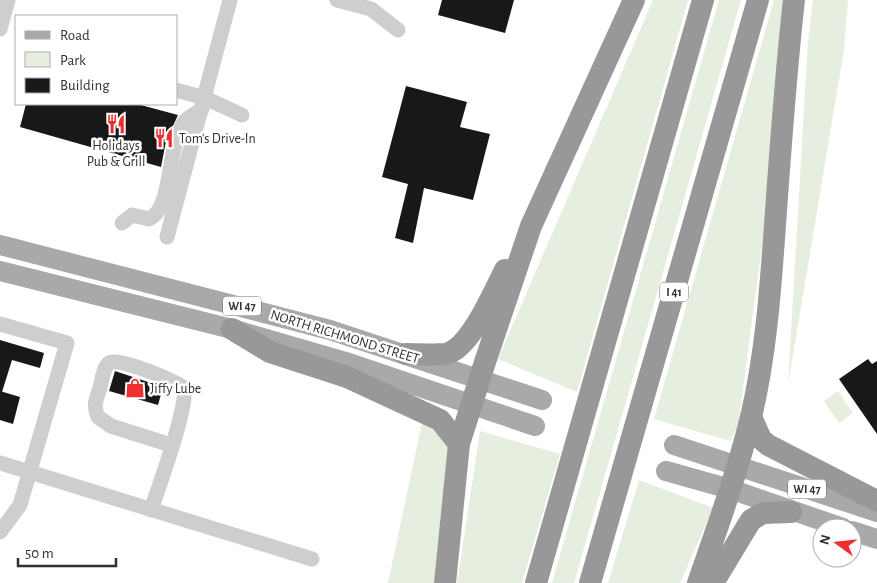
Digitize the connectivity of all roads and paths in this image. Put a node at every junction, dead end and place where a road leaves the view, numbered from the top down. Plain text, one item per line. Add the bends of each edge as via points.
1 (8, 0) edge
2 (230, 0) edge
3 (338, 0) edge
4 (634, 0) edge
5 (703, 0) edge
6 (758, 0) edge
7 (794, 0) edge
8 (0, 29) edge
9 (398, 30) dead end
10 (178, 91) edge
11 (203, 104) junction
12 (242, 115) dead end
13 (122, 223) dead end
14 (531, 226) junction
15 (167, 237) dead end
16 (0, 245) edge
17 (0, 271) edge
18 (0, 324) edge
19 (232, 329) junction
20 (406, 354) junction
21 (480, 379) junction
22 (542, 400) dead end
23 (472, 405) junction
24 (751, 417) junction
25 (535, 426) dead end
26 (460, 444) junction
27 (171, 445) junction
28 (674, 445) dead end
29 (0, 463) edge
30 (736, 466) junction
31 (666, 470) dead end
32 (28, 472) junction
33 (730, 489) junction
34 (877, 501) edge
35 (152, 510) junction
36 (791, 512) junction
37 (877, 512) edge
38 (812, 518) edge
39 (3, 523) edge
40 (862, 534) edge
41 (877, 538) edge
42 (312, 559) dead end
43 (445, 583) edge
44 (536, 583) edge
45 (590, 583) edge
46 (698, 583) edge
47 (713, 583) edge

1 - 8 street
2 - 11 street
3 - 9 street via 371,9
4 - 14 highway
5 - 44 highway
6 - 45 highway, I 41
7 - 24 highway via 772,277
10 - 11 street
11 - 12 street
11 - 13 street via 181,128 163,205 158,213 149,219 132,215
11 - 15 street
14 - 20 highway via 473,329 460,346 446,354
14 - 21 highway
16 - 20 main road, NORTH RICHMOND STREET / WI 47 via 270,313
17 - 19 main road, NORTH RICHMOND STREET / WI 47
18 - 32 street via 66,343
19 - 23 main road, NORTH RICHMOND STREET / WI 47 via 346,362
19 - 26 highway via 270,352 348,376 440,420
20 - 21 main road, NORTH RICHMOND STREET / WI 47
21 - 22 main road, NORTH RICHMOND STREET / WI 47
21 - 23 highway
23 - 25 main road, NORTH RICHMOND STREET / WI 47
23 - 26 highway
24 - 30 highway
24 - 34 highway via 760,439 768,445
26 - 43 highway
27 - 27 street via 184,404 184,388 175,381 145,370 115,360 110,362 95,405 98,418 111,426
27 - 35 street
28 - 30 main road, WI 47
29 - 32 street
30 - 33 highway
30 - 37 main road, WI 47
31 - 33 main road, WI 47
32 - 35 street
32 - 39 street via 20,505
33 - 36 main road, WI 47
33 - 46 highway
35 - 42 street
36 - 38 main road, WI 47
36 - 47 highway via 764,513 751,520
40 - 41 main road

